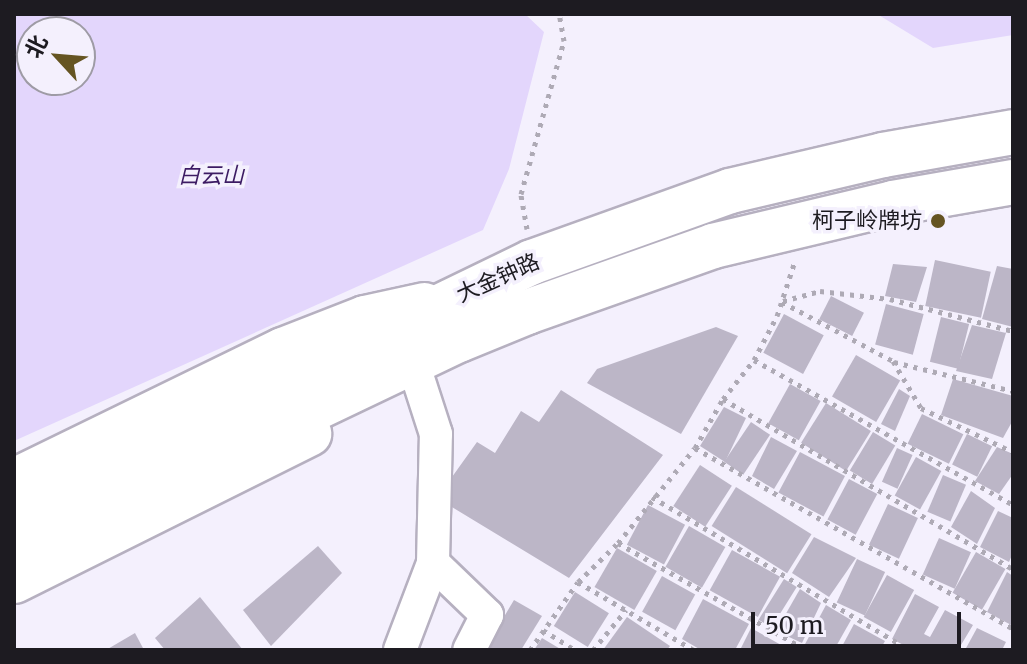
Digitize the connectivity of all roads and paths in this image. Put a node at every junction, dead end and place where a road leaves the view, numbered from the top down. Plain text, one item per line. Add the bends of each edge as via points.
1 (559, 14) edge
2 (1013, 132) edge
3 (1013, 182) edge
4 (806, 223) junction
5 (532, 262) junction
6 (782, 302) junction
7 (455, 320) junction
8 (1013, 331) edge
9 (754, 360) junction
10 (893, 361) junction
11 (416, 372) junction
12 (1013, 391) edge
13 (723, 399) junction
14 (695, 448) junction
15 (1013, 452) edge
16 (14, 481) edge
17 (652, 497) junction
18 (1013, 505) edge
19 (14, 513) edge
20 (618, 543) junction
21 (14, 552) edge
22 (433, 563) junction
23 (1013, 569) edge
24 (14, 581) edge
25 (578, 582) junction
26 (626, 610) junction
27 (1013, 629) edge
28 (543, 630) junction
29 (680, 642) junction
30 (400, 650) edge
31 (469, 650) edge
32 (530, 650) edge
33 (575, 650) edge
34 (593, 650) edge
35 (675, 650) edge
36 (694, 650) edge
37 (806, 650) edge
38 (910, 650) edge

1 - 5 path via 564,41 521,194
2 - 5 main road, 大金钟路 via 883,155 730,191
3 - 4 main road, 大金钟路
4 - 6 path
4 - 7 main road, 大金钟路
5 - 7 main road, 大金钟路
6 - 8 path via 820,291 890,299
6 - 9 path
6 - 10 path
7 - 11 main road
7 - 16 main road via 365,318 283,350
7 - 19 main road, 大金钟路
7 - 21 main road, 大金钟路
9 - 13 path
9 - 18 path
10 - 12 path
10 - 15 path via 921,408
11 - 22 street via 436,434
11 - 24 main road via 392,391
13 - 14 path
13 - 23 path
14 - 17 path
14 - 27 path
17 - 20 path
17 - 38 path
20 - 25 path
20 - 37 path
22 - 30 street
22 - 31 street via 487,615
25 - 26 path
25 - 28 path
26 - 29 path
26 - 34 path
28 - 32 path
28 - 33 path
29 - 35 path
29 - 36 path

